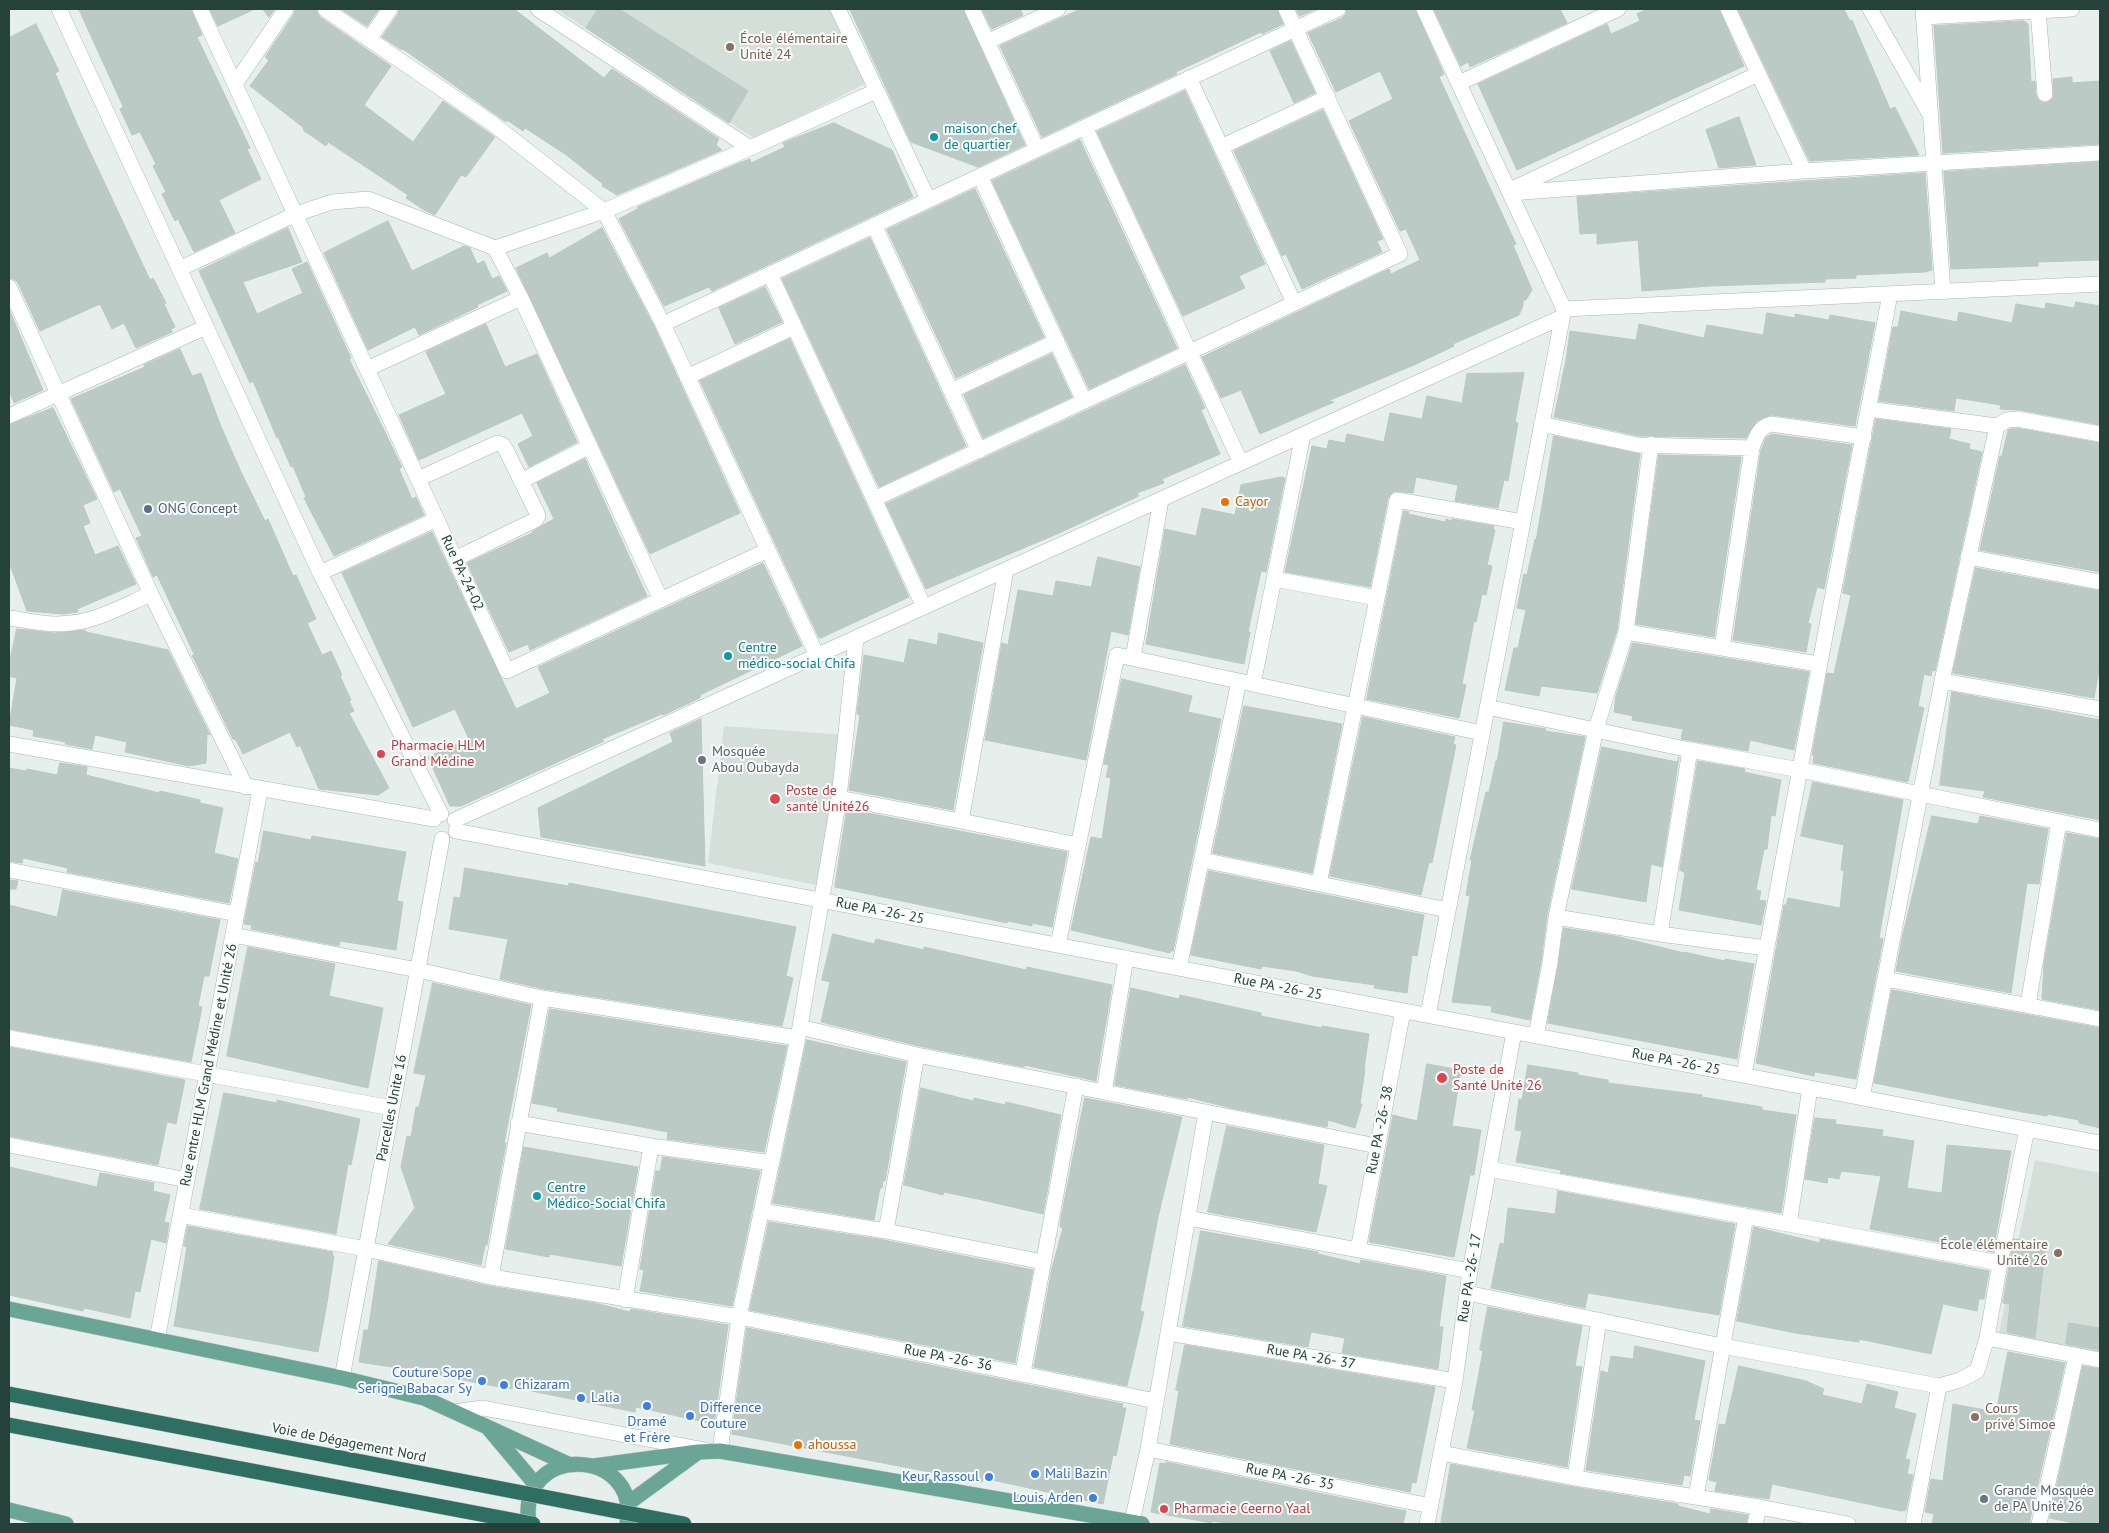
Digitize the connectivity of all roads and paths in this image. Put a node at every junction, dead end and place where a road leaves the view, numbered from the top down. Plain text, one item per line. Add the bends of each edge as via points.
1 (59, 9) edge
2 (200, 9) edge
3 (286, 9) edge
4 (325, 9) edge
5 (390, 9) edge
6 (538, 9) edge
7 (838, 9) edge
8 (972, 9) edge
9 (1058, 9) edge
10 (1286, 9) edge
11 (1338, 9) edge
12 (1424, 9) edge
13 (1618, 9) edge
14 (1728, 9) edge
15 (1870, 9) edge
16 (2072, 9) edge
17 (2038, 11) junction
18 (1923, 13) edge
19 (1034, 14) edge
20 (1296, 28) junction
21 (370, 38) junction
22 (987, 42) junction
23 (1758, 74) junction
24 (1189, 78) junction
25 (1459, 83) junction
26 (236, 84) junction
27 (876, 91) junction
28 (2045, 94) dead end
29 (1328, 97) junction
30 (1930, 115) junction
31 (1086, 127) junction
32 (1222, 147) junction
33 (750, 148) junction
34 (1037, 149) junction
35 (2100, 153) edge
36 (1933, 163) junction
37 (1804, 171) junction
38 (980, 176) junction
39 (1509, 192) junction
40 (928, 199) junction
41 (604, 211) junction
42 (296, 214) junction
43 (874, 225) junction
44 (495, 248) junction
45 (179, 269) junction
46 (770, 274) junction
47 (2100, 284) edge
48 (9, 290) edge
49 (1943, 292) junction
50 (1890, 294) junction
51 (521, 298) junction
52 (1294, 303) junction
53 (1563, 313) junction
54 (663, 324) junction
55 (206, 327) junction
56 (794, 327) junction
57 (1057, 341) junction
58 (1190, 352) junction
59 (368, 369) junction
60 (688, 377) junction
61 (951, 391) junction
62 (58, 394) junction
63 (1084, 401) junction
64 (1868, 409) junction
65 (9, 416) edge
66 (1542, 424) junction
67 (1997, 426) junction
68 (2100, 434) edge
69 (1303, 435) junction
70 (1864, 437) junction
71 (1651, 444) junction
72 (590, 446) junction
73 (1752, 448) junction
74 (978, 451) junction
75 (1241, 463) junction
76 (418, 479) junction
77 (521, 480) junction
78 (874, 499) junction
79 (1161, 500) junction
80 (437, 519) junction
81 (1523, 522) junction
82 (768, 550) junction
83 (1968, 557) junction
84 (455, 559) junction
85 (1006, 570) junction
86 (320, 573) junction
87 (1274, 579) junction
88 (2100, 582) edge
89 (151, 594) junction
90 (1377, 598) junction
91 (661, 600) junction
92 (924, 607) junction
93 (9, 618) edge
94 (1626, 632) junction
95 (856, 638) junction
96 (1722, 648) junction
97 (817, 656) junction
98 (1133, 658) junction
99 (1818, 664) junction
100 (1942, 681) junction
101 (1246, 682) junction
102 (1356, 706) junction
103 (1487, 707) junction
104 (2100, 709) edge
105 (1596, 729) junction
106 (1482, 733) junction
107 (9, 744) edge
108 (1690, 750) junction
109 (1800, 770) junction
110 (253, 788) junction
111 (1921, 794) junction
112 (839, 798) junction
113 (437, 816) junction
114 (961, 821) junction
115 (2059, 822) junction
116 (456, 825) junction
117 (2100, 830) edge
118 (442, 839) junction
119 (1078, 845) junction
120 (1202, 860) junction
121 (9, 870) edge
122 (1319, 884) junction
123 (822, 900) junction
124 (1448, 910) junction
125 (237, 914) junction
126 (1556, 917) junction
127 (1660, 934) junction
128 (233, 935) junction
129 (1058, 945) junction
130 (1766, 948) junction
131 (1126, 958) junction
132 (1179, 968) junction
133 (418, 970) junction
134 (1885, 979) junction
135 (542, 998) junction
136 (2028, 1006) junction
137 (1403, 1011) junction
138 (1428, 1015) junction
139 (2100, 1019) edge
140 (1514, 1032) junction
141 (799, 1033) junction
142 (1536, 1036) junction
143 (9, 1038) edge
144 (917, 1055) junction
145 (207, 1075) junction
146 (1744, 1075) junction
147 (1076, 1086) junction
148 (1810, 1088) junction
149 (1104, 1092) junction
150 (1862, 1098) junction
151 (392, 1108) junction
152 (1206, 1112) junction
153 (518, 1123) junction
154 (2026, 1129) junction
155 (2100, 1143) edge
156 (9, 1145) edge
157 (651, 1146) junction
158 (1377, 1146) junction
159 (772, 1163) junction
160 (1489, 1169) junction
161 (187, 1180) junction
162 (761, 1211) junction
163 (181, 1215) junction
164 (1746, 1216) junction
165 (1188, 1218) junction
166 (1789, 1224) junction
167 (886, 1231) junction
168 (366, 1249) junction
169 (1358, 1250) junction
170 (1043, 1262) junction
171 (2000, 1263) junction
172 (1470, 1271) junction
173 (491, 1277) junction
174 (1467, 1293) junction
175 (625, 1300) junction
176 (9, 1309) edge
177 (739, 1317) junction
178 (1599, 1320) junction
179 (1168, 1332) junction
180 (1987, 1338) junction
181 (157, 1340) junction
182 (1722, 1346) junction
183 (2076, 1356) junction
184 (2100, 1360) edge
185 (1023, 1373) junction
186 (342, 1378) junction
187 (1455, 1381) junction
188 (1939, 1386) junction
189 (9, 1394) edge
190 (1156, 1401) junction
191 (454, 1412) junction
192 (485, 1424) junction
193 (9, 1426) edge
194 (1148, 1449) junction
195 (710, 1451) junction
196 (1441, 1453) junction
197 (568, 1464) junction
198 (594, 1466) junction
199 (1575, 1478) junction
200 (536, 1485) junction
201 (1696, 1497) junction
202 (627, 1504) junction
203 (1431, 1506) junction
204 (1759, 1507) junction
205 (9, 1510) edge
206 (1137, 1523) edge
207 (66, 1524) edge
208 (529, 1524) edge
209 (534, 1524) edge
210 (627, 1524) edge
211 (684, 1524) edge
212 (1427, 1524) edge
213 (1755, 1524) edge
214 (1848, 1524) edge
215 (1913, 1524) edge
216 (2040, 1524) edge

1 - 45 street
2 - 26 street, Rue PA-24-02
3 - 26 street
4 - 21 street
5 - 21 street
6 - 33 street
7 - 27 street
8 - 22 street
9 - 19 street
10 - 20 street
11 - 20 street
12 - 25 street
13 - 25 street
14 - 23 street
15 - 30 street
16 - 17 street
17 - 18 street
17 - 28 street
18 - 30 street
19 - 22 street
20 - 24 street
20 - 29 street
21 - 41 street via 493,124
22 - 34 street
23 - 37 street
23 - 39 street
24 - 31 street
24 - 32 street
25 - 39 street
26 - 42 street, Rue PA-24-02
27 - 33 street
27 - 40 street
29 - 32 street
29 - 52 street via 1400,254
30 - 36 street
31 - 34 street
31 - 58 street
32 - 52 street
33 - 41 street
34 - 38 street
35 - 36 street
36 - 37 street
36 - 49 street
37 - 39 street
38 - 40 street
38 - 57 street
39 - 53 street
40 - 43 street
41 - 44 street
41 - 54 street
42 - 44 street via 332,202 368,199
42 - 45 street
42 - 59 street, Rue PA-24-02
43 - 46 street
43 - 61 street
44 - 51 street
45 - 55 street
46 - 54 street
46 - 56 street
47 - 49 street
48 - 62 street
49 - 50 street
50 - 53 street
50 - 64 street
51 - 59 street
51 - 72 street
52 - 58 street
53 - 66 street
53 - 69 street
54 - 60 street
55 - 62 street
55 - 86 street
56 - 60 street
56 - 78 street
57 - 61 street
57 - 63 street
58 - 63 street
58 - 75 street
59 - 76 street, Rue PA-24-02
60 - 82 street
61 - 74 street
62 - 65 street
62 - 89 street
63 - 74 street
64 - 67 street
64 - 70 street
66 - 71 street via 1638,445
66 - 81 street
67 - 68 street via 2017,419
67 - 83 street
69 - 75 street
69 - 87 street
70 - 73 street via 1771,424 1760,430
70 - 99 street
71 - 73 street
71 - 94 street
72 - 77 street
72 - 91 street
73 - 96 street
74 - 78 street
75 - 79 street
76 - 77 street via 497,443 503,445
76 - 80 street, Rue PA-24-02
77 - 84 street via 538,516 535,520
78 - 92 street
79 - 85 street
79 - 98 street
80 - 84 street, Rue PA-24-02
80 - 86 street
81 - 90 street via 1397,500
81 - 103 street
82 - 91 street, Rue PA-24-02
82 - 97 street
83 - 88 street
83 - 100 street
84 - 91 street, Rue PA-24-02 via 507,672
85 - 92 street
85 - 114 street
86 - 113 street
87 - 90 street
87 - 101 street
89 - 93 street via 92,619 71,623 48,624
89 - 110 street
90 - 102 street
92 - 95 street
94 - 96 street
94 - 105 street
95 - 97 street
95 - 112 street
96 - 99 street
97 - 116 street
98 - 101 street
98 - 119 street via 1117,655
99 - 109 street
100 - 104 street
100 - 111 street
101 - 102 street
101 - 120 street
102 - 106 street
102 - 122 street
103 - 105 street
103 - 106 street
105 - 108 street
105 - 126 street
106 - 124 street
107 - 110 street
108 - 109 street
108 - 127 street
109 - 111 street
109 - 130 street
110 - 113 street
110 - 125 street, Rue entre HLM Grand Médine et Unité 26
111 - 115 street
111 - 134 street
112 - 114 street
112 - 123 street
113 - 116 street via 452,816
113 - 118 street via 432,824 433,833
114 - 119 street
115 - 117 street
115 - 136 street
116 - 118 street via 448,839
116 - 123 street, Rue PA -26- 25
118 - 133 street, Parcelles Unite 16
119 - 129 street
120 - 122 street
120 - 132 street
121 - 125 street
122 - 124 street
123 - 129 street, Rue PA -26- 25
123 - 141 street
124 - 138 street
125 - 128 street, Rue entre HLM Grand Médine et Unité 26
126 - 127 street
126 - 142 street
127 - 130 street
128 - 133 street
128 - 145 street, Rue entre HLM Grand Médine et Unité 26
129 - 131 street, Rue PA -26- 25
130 - 146 street
131 - 132 street, Rue PA -26- 25
131 - 149 street
132 - 137 street, Rue PA -26- 25
133 - 135 street
133 - 151 street, Parcelles Unite 16
134 - 136 street
134 - 150 street
135 - 141 street
135 - 153 street
136 - 139 street
137 - 138 street, Rue PA -26- 25
137 - 158 street, Rue PA -26- 38
138 - 140 street, Rue PA -26- 25
140 - 142 street, Rue PA -26- 25
140 - 160 street, Rue PA -26- 17
141 - 144 street
141 - 159 street
142 - 146 street, Rue PA -26- 25
143 - 145 street
144 - 147 street
144 - 167 street
145 - 151 street
145 - 161 street, Rue entre HLM Grand Médine et Unité 26
146 - 148 street, Rue PA -26- 25
147 - 149 street
147 - 170 street
148 - 150 street, Rue PA -26- 25
148 - 166 street
149 - 152 street
150 - 154 street, Rue PA -26- 25
151 - 168 street, Parcelles Unite 16
152 - 158 street
152 - 165 street
153 - 157 street
153 - 173 street
154 - 155 street, Rue PA -26- 25
154 - 171 street
156 - 161 street
157 - 159 street
157 - 175 street
158 - 169 street, Rue PA -26- 38
159 - 162 street
160 - 164 street
160 - 172 street, Rue PA -26- 17
161 - 163 street, Rue entre HLM Grand Médine et Unité 26
162 - 167 street
162 - 177 street
163 - 168 street, Rue PA -26- 36
163 - 181 street, Rue entre HLM Grand Médine et Unité 26
164 - 166 street
164 - 182 street
165 - 169 street
165 - 179 street
166 - 171 street
167 - 170 street
168 - 173 street, Rue PA -26- 36
168 - 186 street, Parcelles Unite 16
169 - 172 street
170 - 185 street
171 - 180 street
172 - 174 street, Rue PA -26- 17
173 - 175 street, Rue PA -26- 36
174 - 178 street
174 - 187 street, Rue PA -26- 17
175 - 177 street, Rue PA -26- 36
176 - 181 main road
177 - 185 street, Rue PA -26- 36
177 - 195 street
178 - 182 street
178 - 199 street
179 - 187 street, Rue PA -26- 37
179 - 190 street
180 - 183 street
180 - 188 street via 1977,1371
181 - 186 main road
182 - 188 street
182 - 201 street
183 - 184 street
183 - 216 street
185 - 190 street, Rue PA -26- 36
186 - 191 main road via 424,1398
187 - 196 street, Rue PA -26- 17
188 - 215 street
189 - 211 highway, Voie de Dégagement Nord, bridge
190 - 194 street
191 - 192 main road
191 - 195 street via 483,1408
192 - 197 main road
192 - 200 main road
193 - 209 highway, bridge
194 - 203 street, Rue PA -26- 35
194 - 206 street
195 - 198 main road
195 - 202 main road
195 - 206 main road
196 - 199 street
196 - 203 street, Rue PA -26- 17
197 - 198 main road
197 - 200 main road via 545,1475
198 - 202 main road via 616,1480
199 - 201 street
200 - 208 main road via 530,1496
201 - 204 street
202 - 210 main road
203 - 212 street, Rue PA -26- 17
204 - 213 street
204 - 214 street
205 - 207 main road

